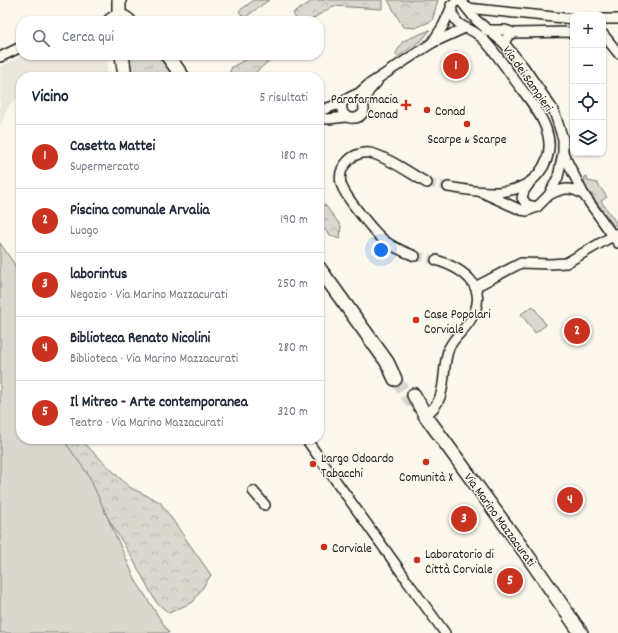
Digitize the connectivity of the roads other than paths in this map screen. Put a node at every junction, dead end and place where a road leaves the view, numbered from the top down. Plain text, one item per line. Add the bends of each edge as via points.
1 (119, 0) edge
2 (451, 4) edge
3 (465, 4) edge
4 (120, 16) edge
5 (570, 19) edge
6 (606, 19) edge
7 (618, 19) edge
8 (465, 28) junction
9 (486, 30) junction
10 (514, 32) junction
11 (570, 32) edge
12 (606, 38) edge
13 (504, 43) junction
14 (432, 44) junction
15 (16, 49) edge
16 (618, 53) edge
17 (0, 57) edge
18 (123, 60) edge
19 (170, 60) edge
20 (124, 72) edge
21 (179, 72) edge
22 (382, 77) junction
23 (353, 96) junction
24 (363, 102) junction
25 (342, 103) junction
26 (324, 109) edge
27 (346, 117) junction
28 (324, 119) edge
29 (564, 153) junction
30 (531, 181) junction
31 (427, 183) tunnel mouth
32 (448, 187) tunnel mouth
33 (481, 192) junction
34 (549, 195) junction
35 (584, 195) junction
36 (537, 207) junction
37 (616, 237) edge
38 (415, 256) tunnel mouth
39 (436, 260) tunnel mouth
40 (324, 275) edge
41 (475, 287) junction
42 (393, 370) tunnel mouth
43 (418, 406) joint
44 (310, 444) edge
45 (254, 491) dead end
46 (265, 505) dead end
47 (444, 631) edge
48 (581, 631) edge

1 - 4 street
2 - 3 street via 459,0
2 - 8 street, Via dei Sampieri via 456,20
2 - 14 street via 443,26
3 - 5 street
3 - 9 street
6 - 7 street
8 - 14 street
8 - 30 street, Via dei Sampieri via 478,34 488,44 545,124 549,139 548,154 541,170
9 - 10 street
9 - 13 street
10 - 11 street
10 - 13 street
12 - 16 street
13 - 29 street via 524,66 554,111
14 - 22 street
15 - 17 street
18 - 20 street
19 - 21 street
22 - 23 street
22 - 24 street
23 - 24 street
23 - 25 street
24 - 27 street via 364,110 361,115 353,119
25 - 26 street
25 - 27 street via 342,111
27 - 28 street
29 - 34 street via 558,177
29 - 35 street
30 - 33 street, Via dei Sampieri via 508,191
30 - 36 street via 522,198 527,205
31 - 38 street via 370,153 353,156 341,172 344,192 375,231 396,249
32 - 33 street, Via dei Sampieri
33 - 36 street, Via dei Sampieri via 521,210 527,211
34 - 35 street via 564,188
34 - 36 street
35 - 37 street
37 - 41 street via 566,263 521,263
39 - 41 street via 461,271
40 - 42 street
41 - 43 street via 475,313 448,349 442,392 436,406
43 - 48 street, Via Marino Mazzacurati
44 - 47 street
45 - 46 street

